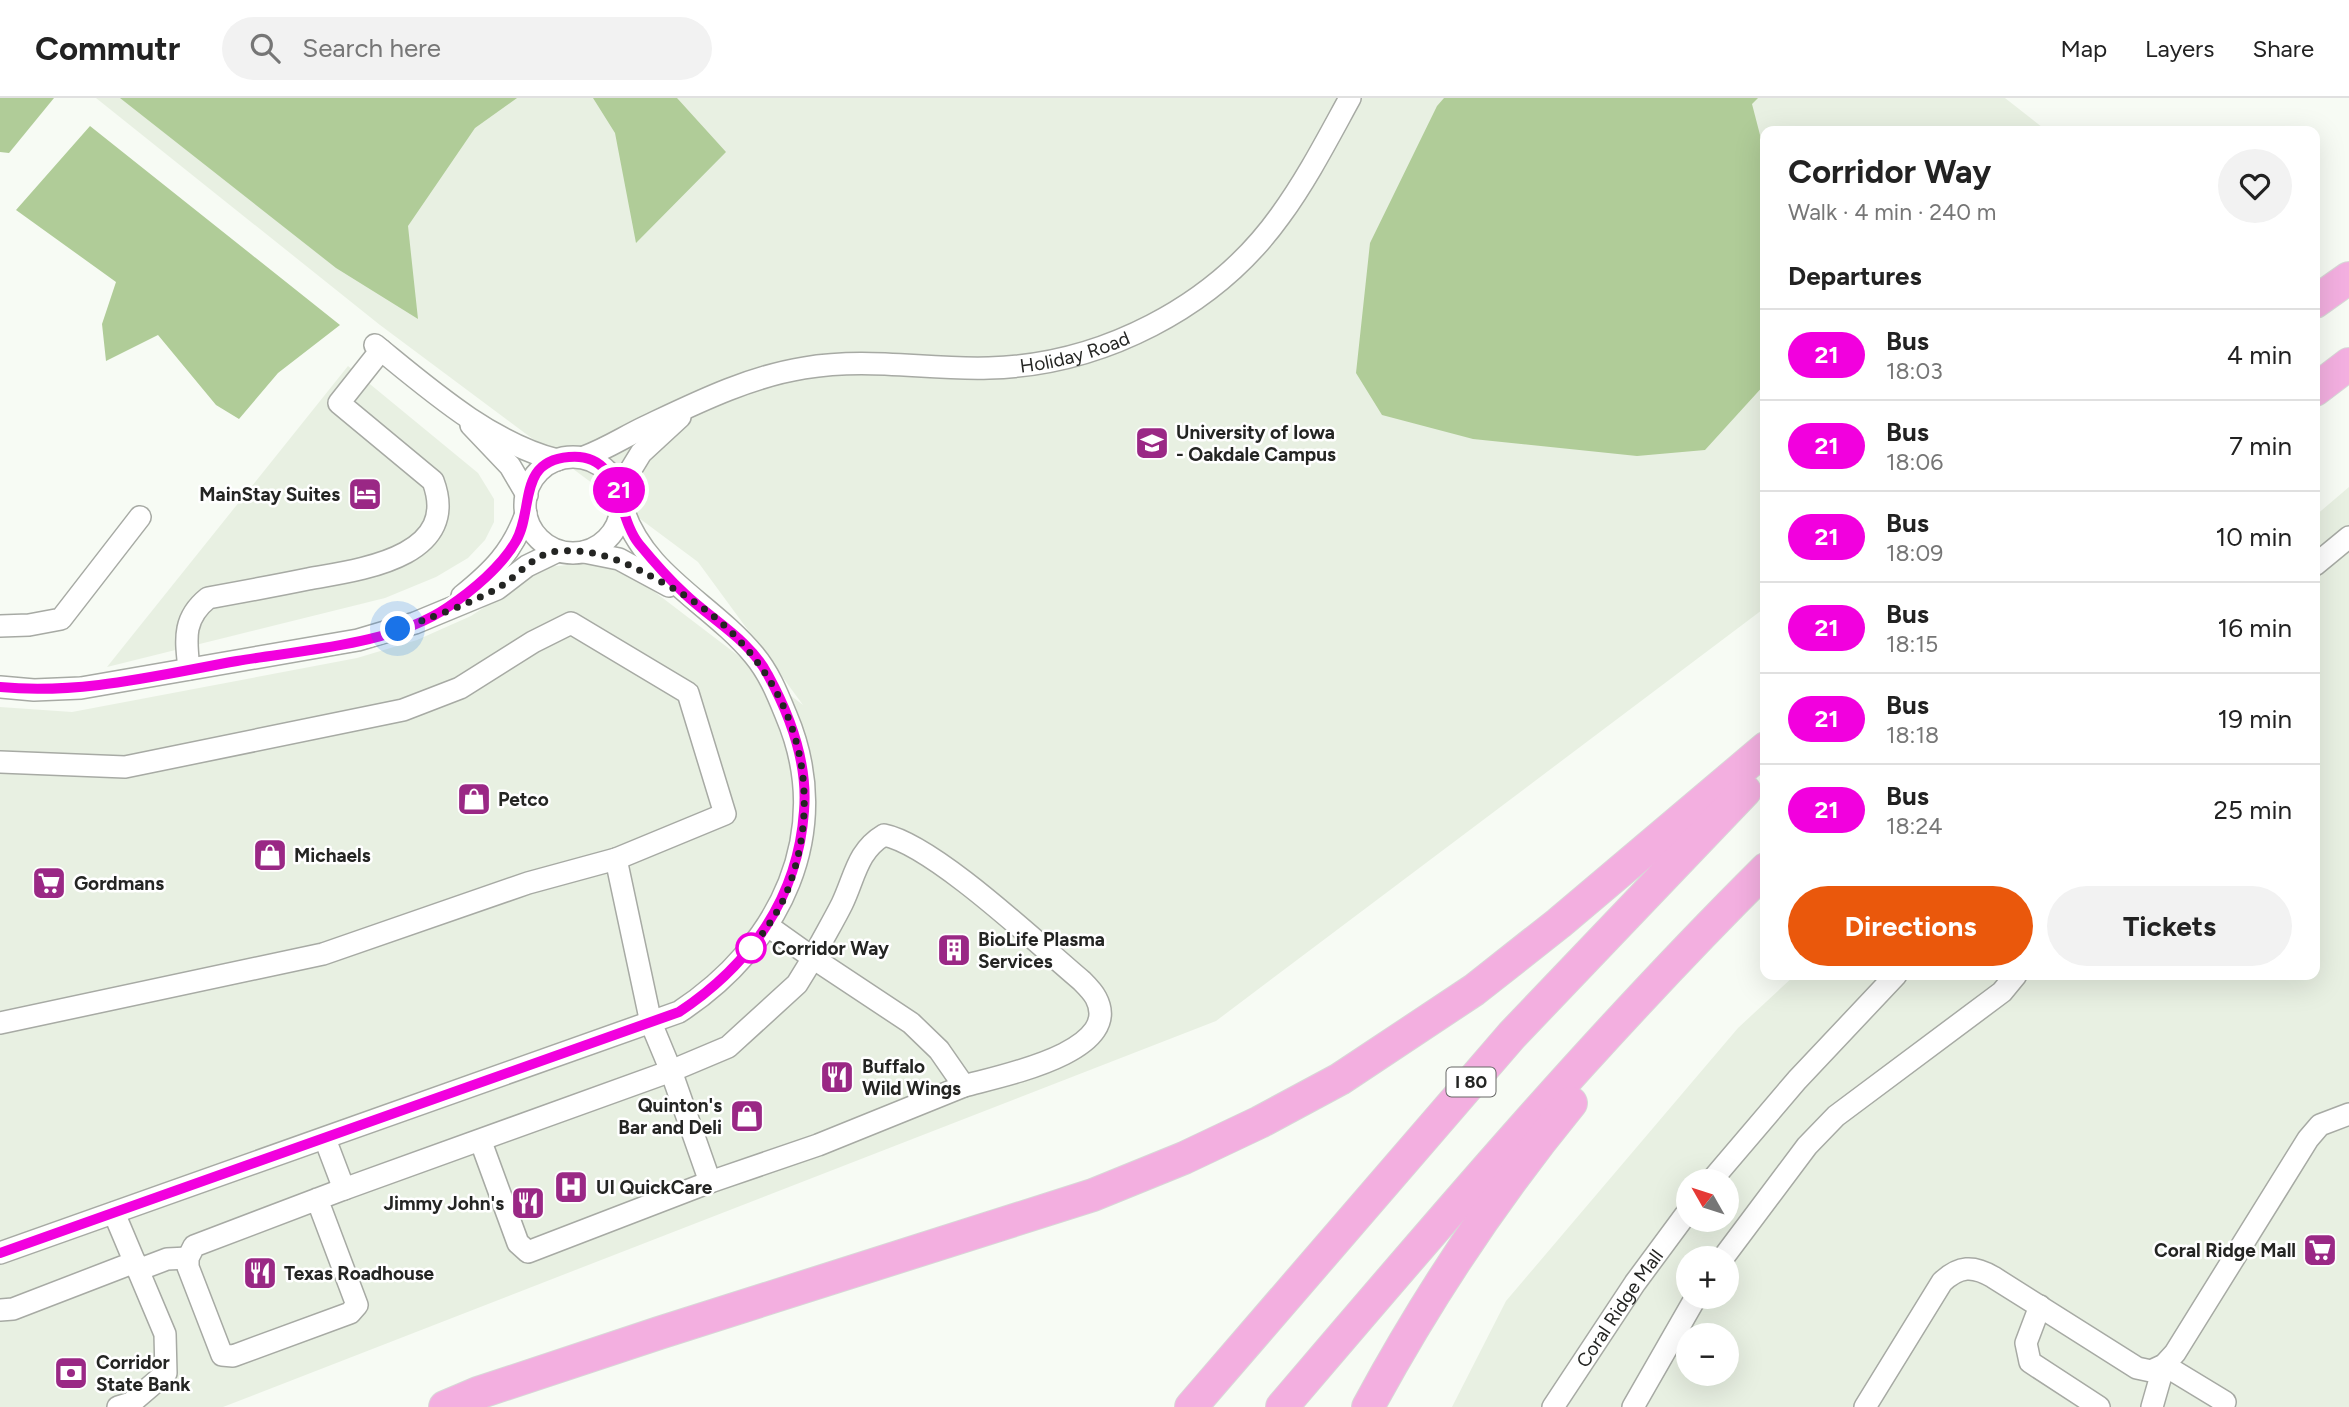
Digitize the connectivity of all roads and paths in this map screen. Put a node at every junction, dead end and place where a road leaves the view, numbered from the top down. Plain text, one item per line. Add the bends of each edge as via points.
1 (1350, 98) edge
2 (2349, 278) edge
3 (2320, 298) edge
4 (2349, 365) edge
5 (2320, 386) edge
6 (693, 405) junction
7 (464, 415) junction
8 (584, 457) junction
9 (557, 460) junction
10 (620, 498) junction
11 (527, 505) junction
12 (140, 517) dead end
13 (2349, 537) edge
14 (558, 551) junction
15 (584, 552) junction
16 (2320, 561) edge
17 (685, 594) junction
18 (447, 609) junction
19 (0, 626) edge
20 (189, 670) junction
21 (0, 687) edge
22 (1760, 753) edge
23 (0, 762) edge
24 (1760, 776) edge
25 (616, 859) junction
26 (1760, 875) edge
27 (1760, 885) edge
28 (768, 926) junction
29 (813, 958) junction
30 (1891, 980) edge
31 (2012, 980) edge
32 (0, 1023) edge
33 (651, 1023) junction
34 (671, 1071) junction
35 (964, 1086) junction
36 (2349, 1114) edge
37 (325, 1139) junction
38 (481, 1142) junction
39 (1721, 1169) edge
40 (710, 1182) junction
41 (344, 1189) junction
42 (317, 1199) junction
43 (114, 1213) junction
44 (1676, 1228) edge
45 (1732, 1246) edge
46 (0, 1253) edge
47 (188, 1258) junction
48 (136, 1266) junction
49 (2040, 1306) junction
50 (1689, 1309) edge
51 (0, 1310) edge
52 (2164, 1365) junction
53 (118, 1407) edge
54 (445, 1407) edge
55 (1191, 1407) edge
56 (1282, 1407) edge
57 (1368, 1407) edge
58 (1553, 1407) edge
59 (1633, 1407) edge
60 (1865, 1407) edge
61 (2099, 1407) edge
62 (2152, 1407) edge
63 (2223, 1407) edge

1 - 6 street, Holiday Road via 1304,180 1255,247 1199,297 1133,335 1025,366 950,368 840,362 801,368 763,377
2 - 3 highway
4 - 5 highway
6 - 8 street, Holiday Road
6 - 10 street, Holiday Road via 641,453
7 - 9 street via 523,450
7 - 11 street via 510,466
7 - 20 street via 378,348 339,403 433,481 438,495 433,527 406,553 377,566 208,598 193,613 185,633
8 - 9 street, Holiday Road
8 - 10 street via 610,473
9 - 11 street via 539,470 529,484
10 - 15 street, Holiday Road via 612,533
10 - 17 street via 629,530
11 - 14 street via 534,534
11 - 18 street via 517,540 498,564
12 - 19 street via 61,619
13 - 16 street
14 - 15 street
14 - 18 street via 534,561 497,589
15 - 17 street via 619,559
17 - 28 street via 727,628 766,671 802,760 806,790 801,836 785,896
18 - 20 street via 358,640
20 - 21 street via 81,688
22 - 54 highway via 1474,990 1340,1079 1260,1122 1093,1195
23 - 25 street via 125,767 402,710 460,688 571,623 688,693 725,814
24 - 55 highway, I 80 via 1512,1035
25 - 32 street via 528,883 323,954
25 - 33 street
26 - 56 highway via 1568,1076
27 - 57 highway via 1597,1072 1502,1193
28 - 29 street
28 - 33 street via 729,974 704,996
29 - 34 street via 797,984 728,1047
29 - 35 street via 911,1023 939,1050
29 - 35 street via 859,858 870,843 884,835 899,838 954,875 1082,981 1097,999 1099,1017 1094,1030 1069,1054
30 - 39 street
31 - 45 street via 1836,1116 1807,1146
33 - 34 street
33 - 37 street
34 - 38 street
34 - 40 street
35 - 40 street via 818,1145
36 - 52 street via 2320,1125 2308,1139
37 - 41 street
37 - 43 street
38 - 40 street via 518,1243 528,1252
38 - 41 street
41 - 42 street
42 - 47 street via 194,1246
42 - 47 street via 356,1305 350,1313 227,1357 217,1351
43 - 46 street
43 - 48 street
44 - 58 street, Coral Ridge Mall
47 - 48 street
48 - 51 street
48 - 53 street via 165,1334 166,1373 131,1403
49 - 52 street via 2137,1368 2151,1371
49 - 60 street via 1978,1268 1951,1274
49 - 61 street via 2026,1343 2030,1362
50 - 59 street
52 - 62 street
52 - 63 street via 2225,1402

